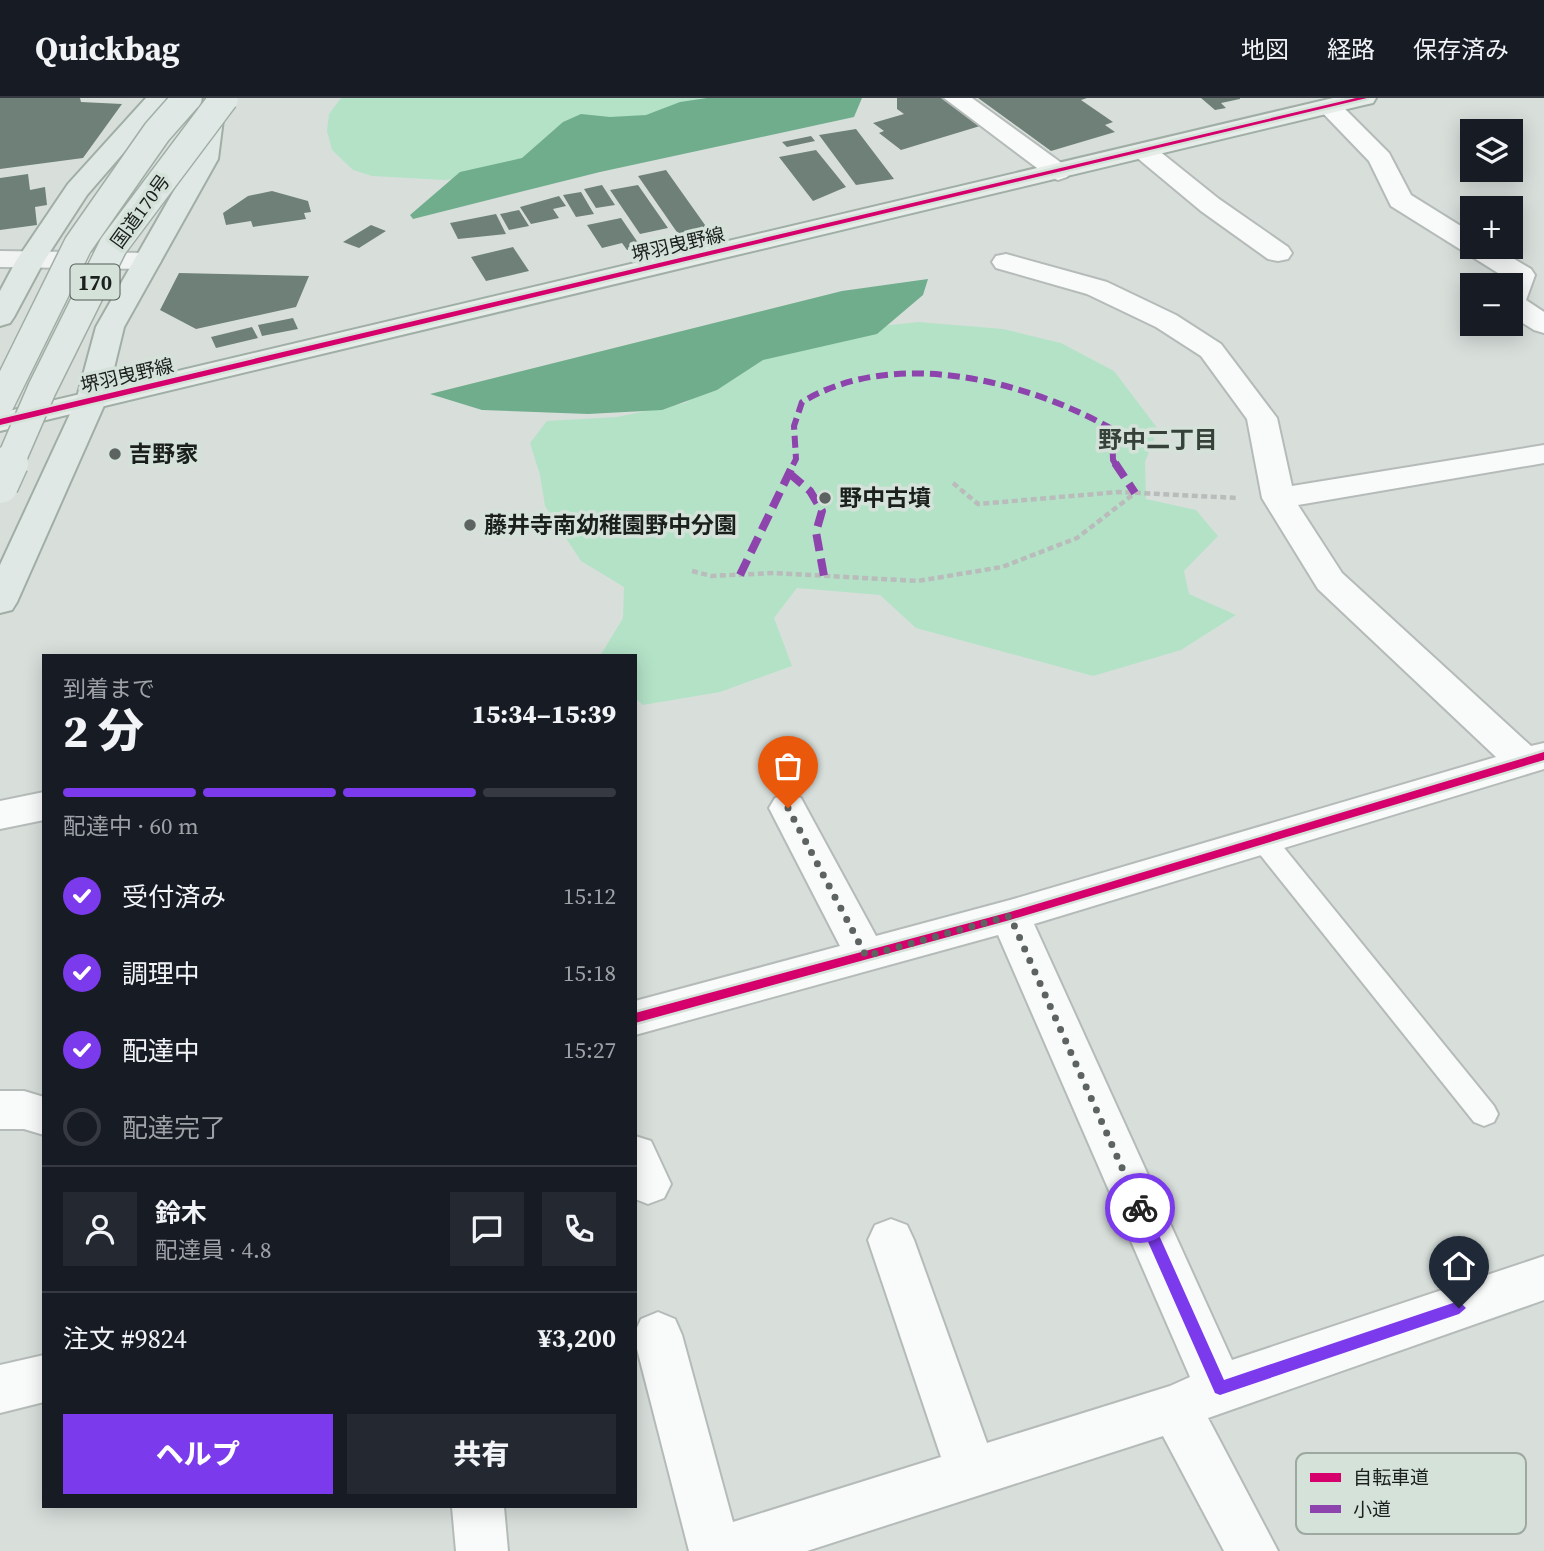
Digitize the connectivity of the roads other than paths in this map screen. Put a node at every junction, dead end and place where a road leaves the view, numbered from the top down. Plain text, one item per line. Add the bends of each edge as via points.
1 (159, 98) edge
2 (187, 98) edge
3 (217, 98) edge
4 (224, 98) edge
5 (956, 98) edge
6 (1364, 98) edge
7 (1328, 107) junction
8 (1144, 151) junction
9 (1058, 172) junction
10 (1460, 238) edge
11 (1278, 253) dead end
12 (0, 259) edge
13 (1496, 259) edge
14 (30, 261) junction
15 (147, 261) junction
16 (1006, 262) dead end
17 (1532, 279) edge
18 (0, 317) edge
19 (1544, 324) edge
20 (91, 401) junction
21 (0, 402) edge
22 (0, 422) edge
23 (1544, 454) edge
24 (0, 485) edge
25 (1278, 498) junction
26 (0, 602) edge
27 (1534, 759) edge
28 (42, 806) edge
29 (788, 808) dead end
30 (0, 815) edge
31 (1263, 840) junction
32 (1010, 916) junction
33 (866, 956) junction
34 (637, 1017) edge
35 (0, 1110) edge
36 (1483, 1114) dead end
37 (42, 1115) edge
38 (891, 1240) dead end
39 (1544, 1278) edge
40 (658, 1335) dead end
41 (42, 1378) edge
42 (1220, 1388) junction
43 (0, 1389) edge
44 (1175, 1408) junction
45 (971, 1471) junction
46 (478, 1508) edge
47 (482, 1551) edge
48 (715, 1551) edge
49 (724, 1551) edge
50 (1252, 1551) edge

1 - 14 highway via 77,190
2 - 21 highway, 国道170号 / 170, bridge via 157,132 78,245
3 - 15 highway via 205,159
4 - 24 highway, 国道170号 / 170, bridge via 113,246
5 - 9 street
6 - 7 main road, 堺羽曳野線
7 - 8 main road, 堺羽曳野線
7 - 10 street via 1380,158 1400,200
8 - 9 main road, 堺羽曳野線
8 - 11 street
9 - 20 main road, 堺羽曳野線
12 - 14 main road
13 - 17 street
14 - 15 main road
14 - 18 highway
15 - 20 highway via 110,327
16 - 25 street via 1097,288 1166,321 1212,351 1262,418
17 - 19 street via 1511,303
20 - 22 main road, 堺羽曳野線
20 - 26 highway
23 - 25 street
25 - 27 street via 1331,581
27 - 31 street
28 - 30 street
29 - 33 street
31 - 32 street
31 - 36 lane
32 - 33 street
32 - 42 street
33 - 34 street
35 - 37 street
38 - 45 street
39 - 42 street
40 - 48 street
41 - 43 street
42 - 44 street
44 - 45 street
44 - 50 street
45 - 49 street
46 - 47 street

